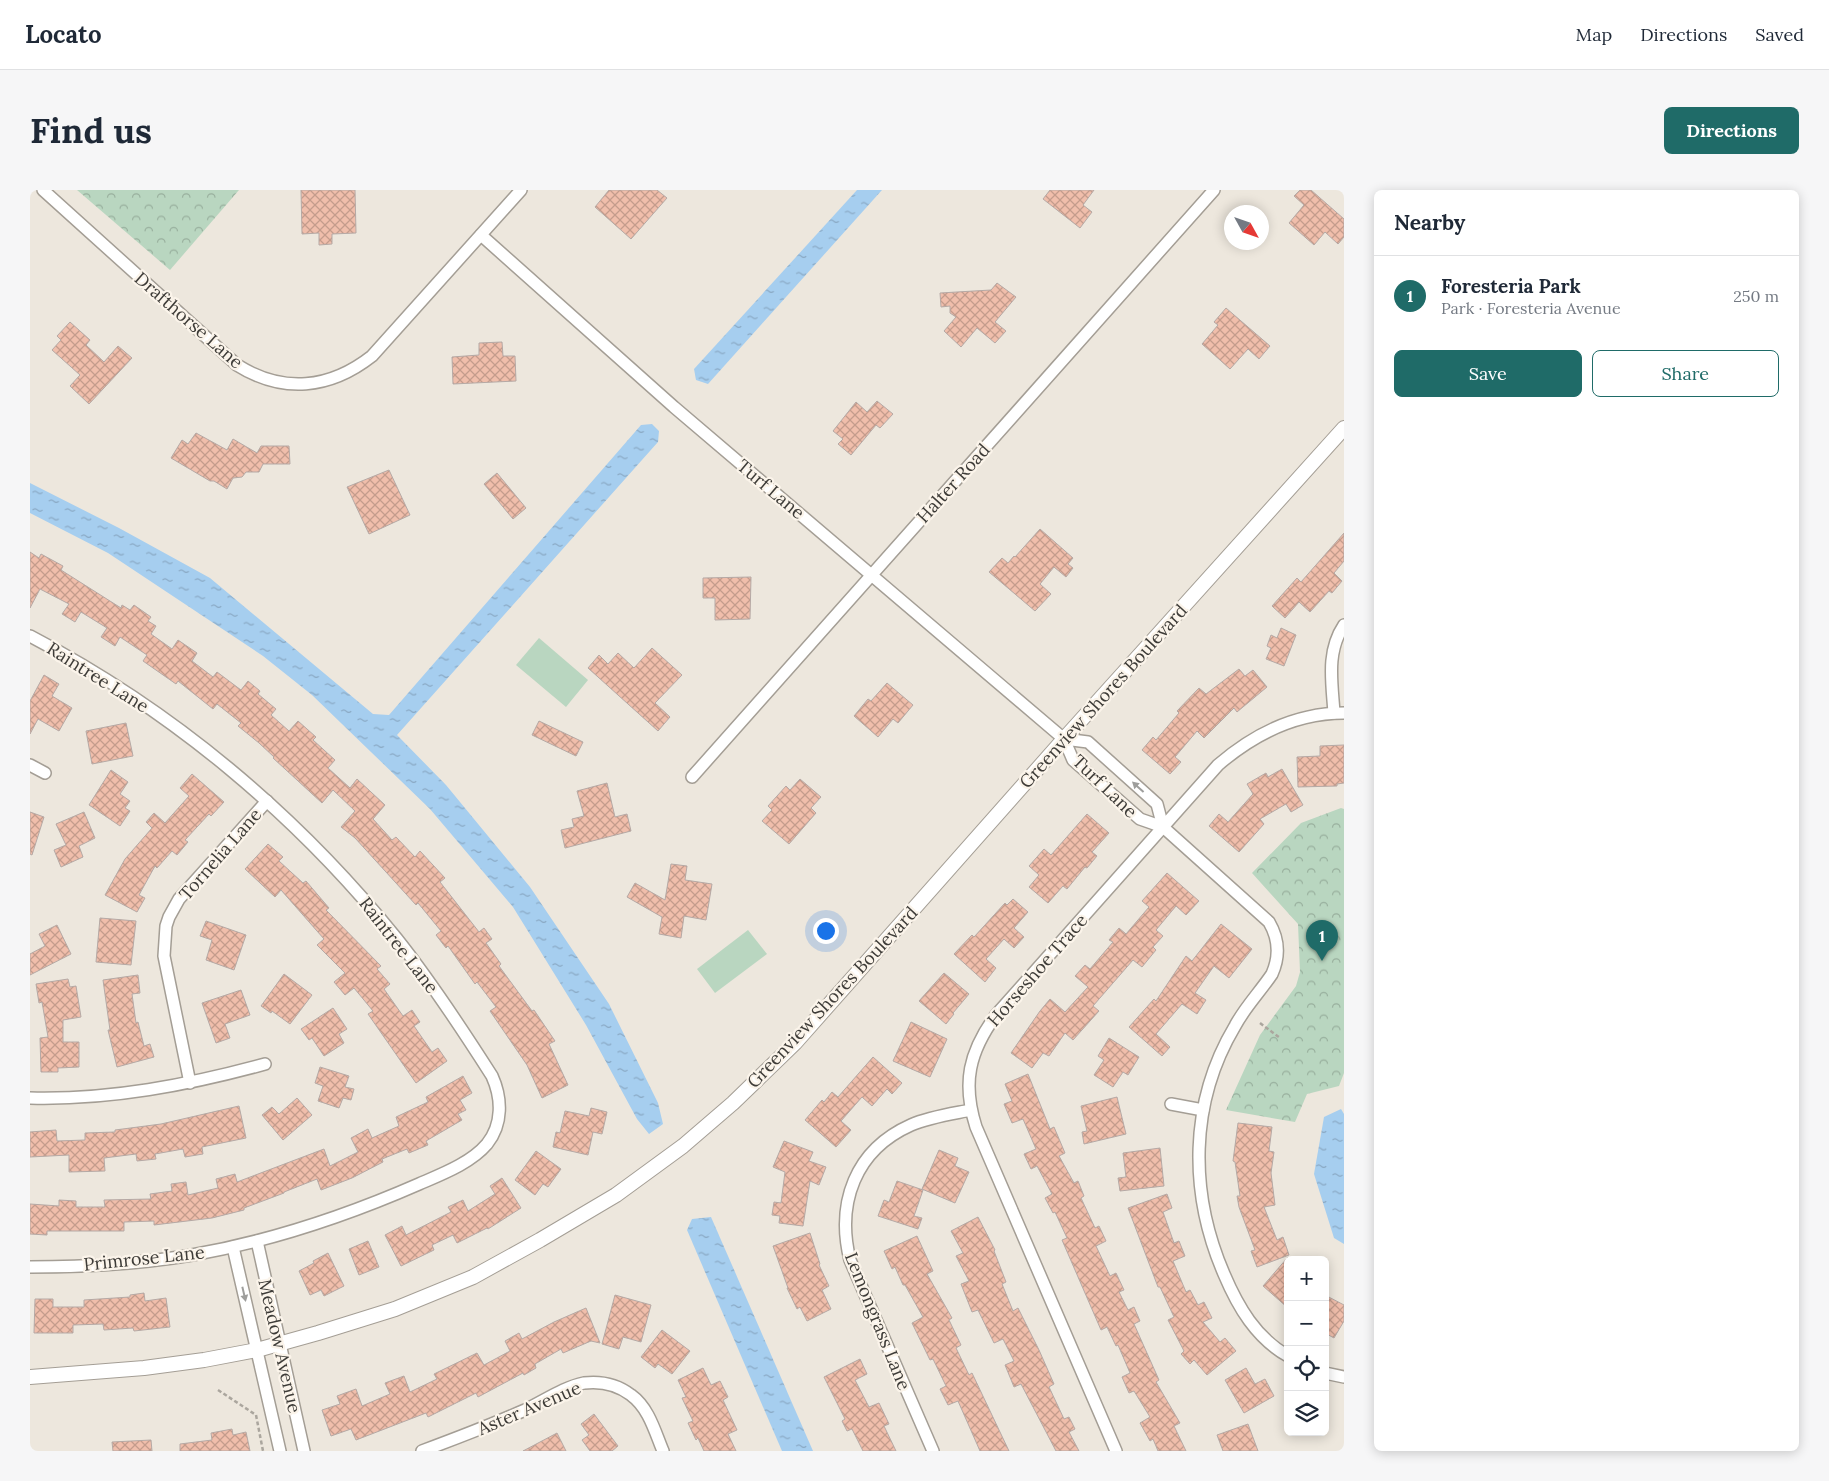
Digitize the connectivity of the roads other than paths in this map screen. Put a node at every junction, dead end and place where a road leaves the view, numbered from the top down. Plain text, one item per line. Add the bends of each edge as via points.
1 (43, 190) edge
2 (522, 190) edge
3 (1214, 190) edge
4 (481, 235) junction
5 (1344, 428) edge
6 (872, 574) junction
7 (1344, 625) edge
8 (31, 638) edge
9 (1339, 713) edge
10 (1064, 739) junction
11 (30, 765) edge
12 (45, 773) dead end
13 (692, 777) dead end
14 (266, 801) junction
15 (1164, 827) junction
16 (265, 1064) dead end
17 (190, 1083) junction
18 (30, 1098) edge
19 (1171, 1104) dead end
20 (971, 1110) junction
21 (1203, 1110) junction
22 (257, 1241) junction
23 (233, 1247) junction
24 (30, 1267) edge
25 (280, 1344) junction
26 (257, 1350) junction
27 (1284, 1353) edge
28 (1329, 1374) edge
29 (30, 1377) edge
30 (1344, 1377) edge
31 (280, 1451) edge
32 (304, 1451) edge
33 (422, 1451) edge
34 (663, 1451) edge
35 (933, 1451) edge
36 (1116, 1451) edge

1 - 4 street, Drafthorse Lane via 230,360 262,378 288,384 324,382 358,368
2 - 4 street, Drafthorse Lane
3 - 6 street, Halter Road
4 - 6 street, Turf Lane via 674,407
5 - 10 street, Greenview Shores Boulevard
6 - 10 street, Turf Lane
6 - 13 street, Halter Road
7 - 9 street via 1331,660
8 - 14 street, Raintree Lane via 86,667 143,704 221,762
9 - 15 street, Horseshoe Trace via 1288,722 1243,745 1218,765
10 - 15 street, Turf Lane via 1073,760 1140,819
15 -> 10 street, Turf Lane via 1157,804 1088,742
10 - 25 street, Greenview Shores Boulevard via 795,1043 683,1146 616,1195 472,1277 395,1308
11 - 12 street
14 - 17 street, Tornelia Lane via 179,899 166,926 164,956
14 - 22 street, Raintree Lane via 360,894 398,940 452,1013 492,1076 500,1105 497,1125 488,1144 468,1160 382,1200
15 - 20 street, Horseshoe Trace via 985,1029 971,1063 968,1081
15 - 21 street via 1262,915 1277,938 1278,957 1272,974 1234,1026 1220,1055
16 - 17 street
17 - 18 street via 93,1097
19 - 21 street
20 - 35 street, Lemongrass Lane via 912,1124 881,1143 858,1172 846,1206 845,1233 850,1260
20 - 36 street, Horseshoe Trace
21 - 27 street via 1198,1153 1199,1185 1207,1228 1234,1298 1245,1317 1267,1341
22 - 23 street, Primrose Lane
22 - 25 street, Meadow Avenue
23 - 24 street, Primrose Lane via 137,1261
23 -> 26 street, Meadow Avenue
25 - 26 street, Greenview Shores Boulevard
25 - 32 street, Meadow Avenue
26 - 29 street, Greenview Shores Boulevard via 144,1368
26 - 31 street, Meadow Avenue
28 - 30 street
33 - 34 street, Aster Avenue via 575,1386 595,1382 615,1386 636,1400 646,1411

